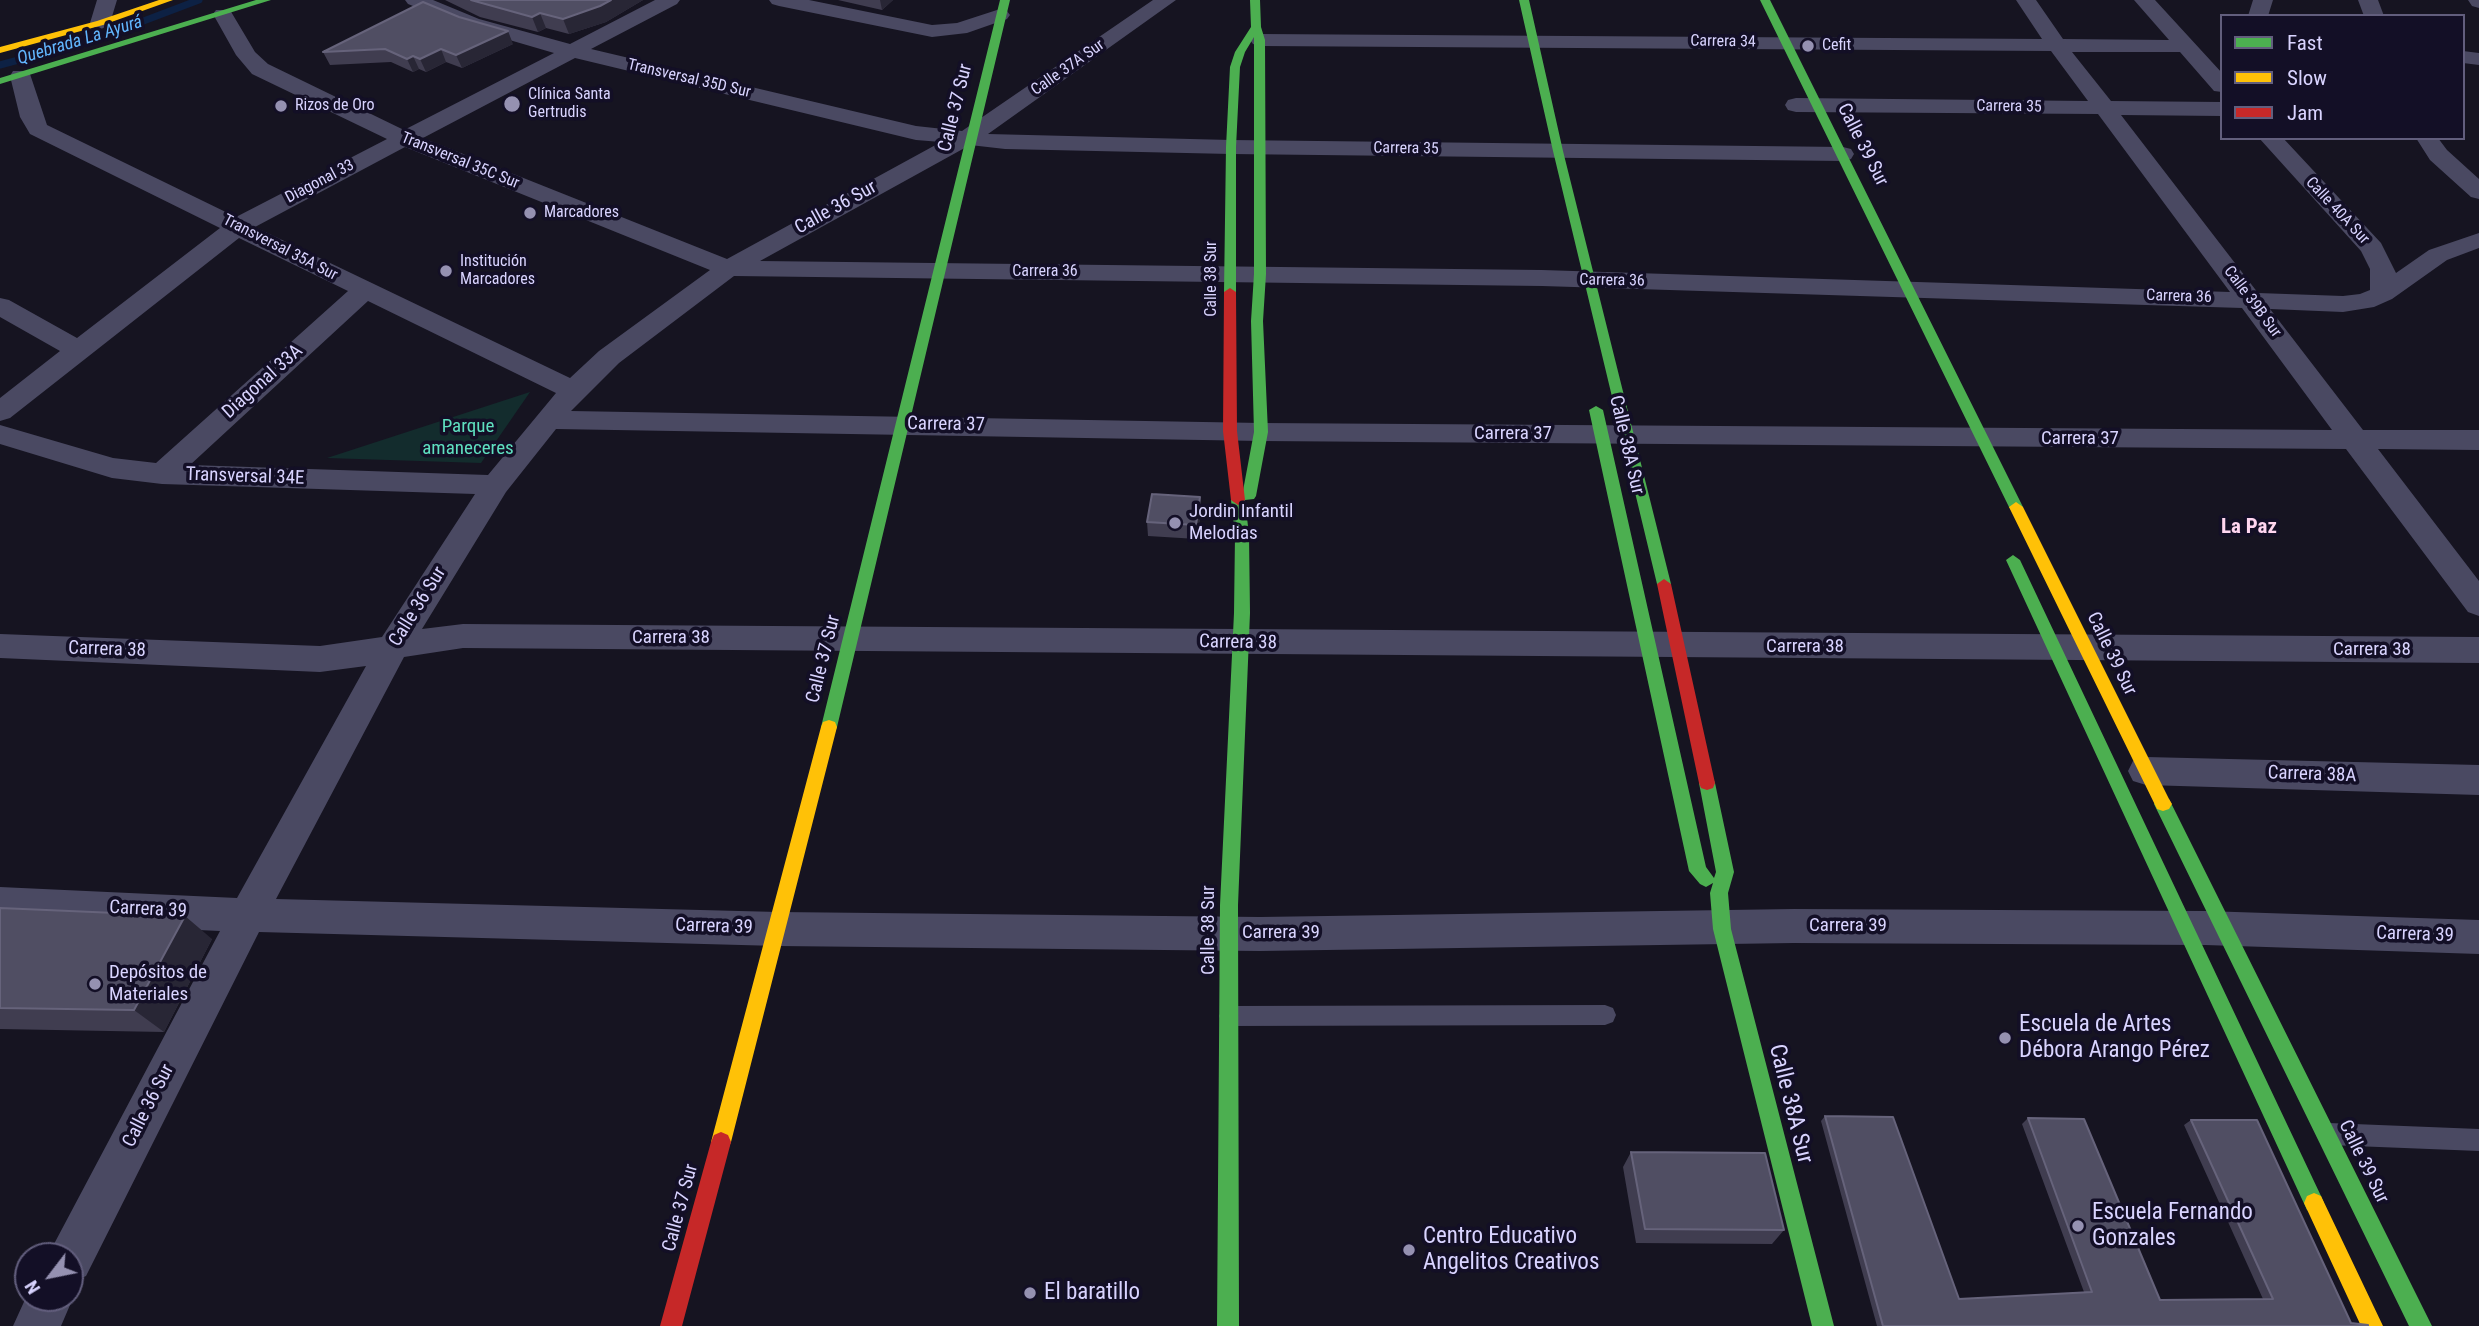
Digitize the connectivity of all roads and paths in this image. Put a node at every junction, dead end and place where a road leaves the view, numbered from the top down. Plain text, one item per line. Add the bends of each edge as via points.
1 (107, 0) edge
2 (168, 0) edge
3 (267, 0) edge
4 (415, 0) edge
5 (670, 0) edge
6 (779, 0) edge
7 (1166, 0) edge
8 (1255, 0) edge
9 (1524, 0) edge
10 (1765, 0) edge
11 (2026, 0) edge
12 (2144, 0) edge
13 (1002, 7) edge
14 (223, 14) junction
15 (100, 23) junction
16 (1258, 33) junction
17 (1518, 40) junction
18 (1771, 44) junction
19 (2056, 44) junction
20 (0, 50) edge
21 (571, 51) junction
22 (2190, 51) junction
23 (2220, 57) edge
24 (11, 79) edge
25 (2220, 84) edge
26 (1802, 105) junction
27 (2105, 108) junction
28 (2220, 109) edge
29 (970, 136) junction
30 (402, 138) junction
31 (2272, 140) edge
32 (2428, 140) edge
33 (1231, 147) junction
34 (1258, 147) junction
35 (1542, 152) junction
36 (1827, 154) junction
37 (2479, 192) edge
38 (238, 226) junction
39 (2479, 240) edge
40 (728, 268) junction
41 (941, 271) junction
42 (1229, 274) junction
43 (1260, 274) junction
44 (1573, 280) junction
45 (1889, 287) junction
46 (364, 290) junction
47 (2383, 294) junction
48 (2250, 299) junction
49 (0, 306) edge
50 (80, 351) junction
51 (1592, 388) dead end
52 (573, 390) junction
53 (0, 412) edge
54 (547, 420) junction
55 (903, 424) junction
56 (1230, 431) junction
57 (1261, 432) junction
58 (0, 434) edge
59 (1617, 435) junction
60 (1961, 439) junction
61 (2355, 440) junction
62 (2479, 440) edge
63 (162, 474) junction
64 (496, 485) junction
65 (1242, 535) junction
66 (2006, 546) dead end
67 (2479, 604) edge
68 (851, 639) junction
69 (1242, 643) junction
70 (0, 646) edge
71 (1664, 646) junction
72 (393, 647) junction
73 (2052, 648) junction
74 (2085, 648) junction
75 (2479, 650) edge
76 (2146, 771) junction
77 (2479, 780) edge
78 (0, 904) edge
79 (1721, 911) junction
80 (248, 915) junction
81 (2184, 928) junction
82 (778, 929) junction
83 (2224, 929) junction
84 (1230, 934) junction
85 (2479, 937) edge
86 (1605, 1015) dead end
87 (1230, 1016) junction
88 (2326, 1134) junction
89 (2479, 1140) edge
90 (79, 1242) edge
91 (671, 1326) edge
92 (1228, 1326) edge
93 (1823, 1326) edge
94 (2372, 1326) edge
95 (2421, 1326) edge

1 - 15 street
2 - 15 main road
3 - 14 main road
4 - 21 street, Transversal 35D Sur via 472,23
5 - 21 street, Diagonal 33
6 - 13 street via 932,31 960,29
7 - 29 street, Calle 37A Sur
8 - 16 main road, Calle 38 Sur
9 - 17 main road, Calle 38A Sur
10 - 18 main road, Calle 39 Sur
11 - 19 street, Calle 39B Sur
12 - 22 street
13 - 29 main road, Calle 37 Sur
14 - 24 main road
14 - 30 street, Transversal 35C Sur via 246,55 260,69
15 - 20 main road
16 - 17 street, Carrera 34
16 - 33 main road, Calle 38 Sur via 1240,52 1235,67
16 - 34 main road, Calle 38 Sur
17 - 18 street, Carrera 34
17 - 35 main road, Calle 38A Sur
18 - 19 street, Carrera 34
18 - 26 main road, Calle 39 Sur
19 - 22 street, Carrera 34
19 - 27 street, Calle 39B Sur
21 - 29 street, Transversal 35D Sur via 916,133
21 - 30 street, Diagonal 33
22 - 23 street, Carrera 34
22 - 25 street
24 - 38 street, Transversal 35A Sur via 38,129
26 - 27 street, Carrera 35
26 - 36 main road, Calle 39 Sur
27 - 28 street, Carrera 35
27 - 48 street, Calle 39B Sur
29 - 33 street, Carrera 35 via 1005,142
29 - 40 street, Calle 36 Sur
29 - 41 main road, Calle 37 Sur
30 - 38 street, Diagonal 33
30 - 40 street, Transversal 35C Sur
31 - 47 street, Calle 40A Sur via 2372,248 2383,269
32 - 37 street via 2438,155
33 - 34 street, Carrera 35
33 - 42 main road, Calle 38 Sur
34 - 35 street, Carrera 35
34 - 43 main road, Calle 38 Sur
35 - 36 street, Carrera 35
35 - 44 main road, Calle 38A Sur
36 - 45 main road, Calle 39 Sur
38 - 46 street, Transversal 35A Sur
38 - 50 street, Diagonal 33
39 - 47 street, Carrera 36 via 2438,255
40 - 41 street, Carrera 36
40 - 52 street, Calle 36 Sur via 609,357
41 - 42 street, Carrera 36
41 - 55 main road, Calle 37 Sur
42 - 43 street, Carrera 36
42 - 56 main road, Calle 38 Sur
43 - 44 street, Carrera 36
43 - 57 main road, Calle 38 Sur
44 - 45 street, Carrera 36
44 - 59 main road, Calle 38A Sur
45 - 48 street, Carrera 36
45 - 60 main road, Calle 39 Sur
46 - 52 street, Transversal 35A Sur
46 - 63 street, Diagonal 33A
47 - 48 street, Carrera 36 via 2343,304
48 - 61 street, Calle 39B Sur
49 - 50 street
50 - 53 street, Diagonal 33
51 - 59 main road, Calle 38A Sur
52 - 54 street, Calle 36 Sur
54 - 55 street, Carrera 37
54 - 64 street, Calle 36 Sur
55 - 56 street, Carrera 37
55 - 68 main road, Calle 37 Sur
56 - 57 street, Carrera 37
56 - 65 main road, Calle 38 Sur
57 - 59 street, Carrera 37
57 - 65 main road, Calle 38 Sur
58 - 63 street, Transversal 34E via 112,468
59 - 60 street, Carrera 37
59 - 71 main road, Calle 38A Sur
59 - 71 main road, Calle 38A Sur
60 - 61 street, Carrera 37
60 - 74 main road, Calle 39 Sur
61 - 62 street, Carrera 37
61 - 67 street, Calle 39B Sur
63 - 64 street, Transversal 34E
64 - 72 street, Calle 36 Sur
65 - 69 main road, Calle 38 Sur
66 - 73 main road
68 - 69 street, Carrera 38
68 - 72 street, Carrera 38 via 463,636
68 - 82 main road, Calle 37 Sur
69 - 71 street, Carrera 38
69 - 84 main road, Calle 38 Sur
70 - 72 street, Carrera 38 via 320,659
71 - 73 street, Carrera 38
71 - 79 main road, Calle 38A Sur via 1725,872
71 - 79 main road, Calle 38A Sur via 1698,871
72 - 80 street, Calle 36 Sur
73 - 74 street, Carrera 38
73 - 81 main road
74 - 75 street, Carrera 38
74 - 76 main road, Calle 39 Sur
76 - 77 street, Carrera 38A
76 - 83 main road, Calle 39 Sur
78 - 80 street, Carrera 39
79 - 81 street, Carrera 39 via 1794,926
79 - 84 street, Carrera 39
79 - 93 main road, Calle 38A Sur
80 - 82 street, Carrera 39
80 - 90 street, Calle 36 Sur
81 - 83 street, Carrera 39
81 - 94 main road
82 - 84 street, Carrera 39
82 - 91 main road, Calle 37 Sur
83 - 85 street, Carrera 39
83 - 88 main road, Calle 39 Sur
84 - 87 main road, Calle 38 Sur
86 - 87 lane
87 - 92 main road, Calle 38 Sur
88 - 89 lane
88 - 95 main road, Calle 39 Sur

